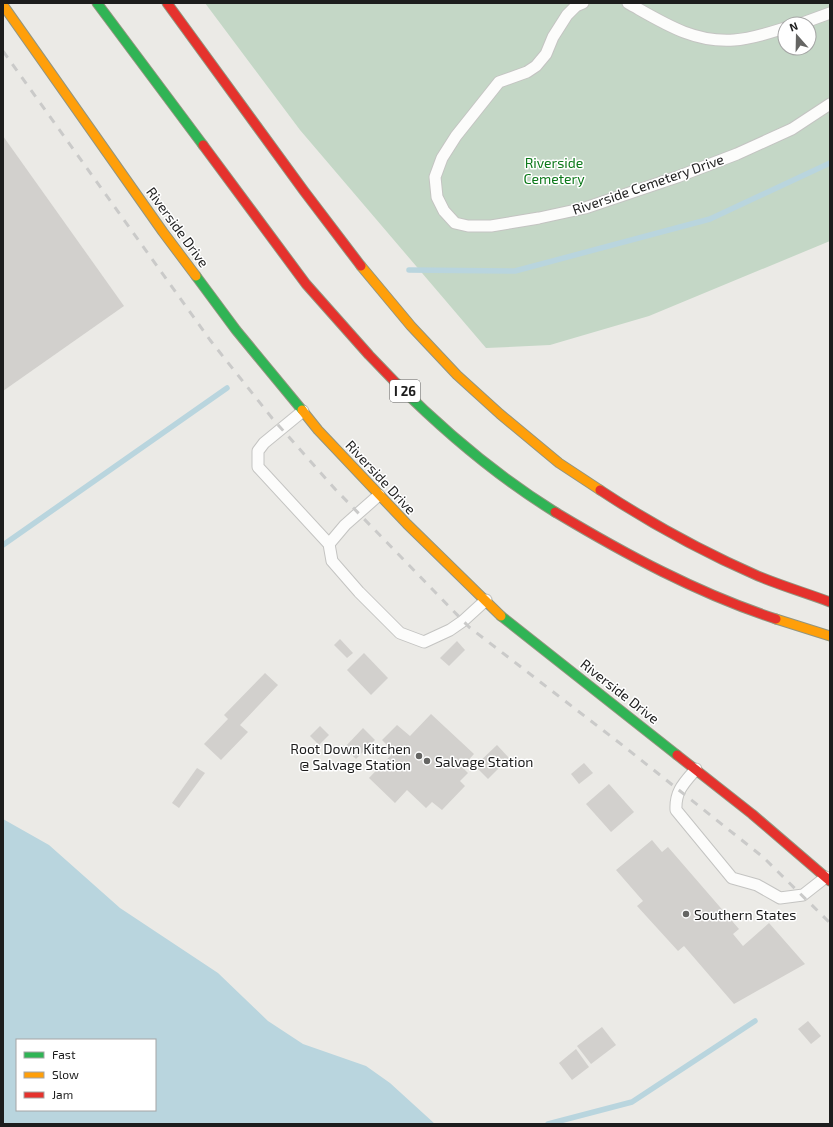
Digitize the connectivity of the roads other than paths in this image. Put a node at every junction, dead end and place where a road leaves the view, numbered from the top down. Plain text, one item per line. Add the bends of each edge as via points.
1 (97, 3) edge
2 (167, 3) edge
3 (583, 3) edge
4 (628, 3) edge
5 (3, 5) edge
6 (830, 14) edge
7 (817, 18) edge
8 (777, 30) edge
9 (830, 104) edge
10 (303, 412) junction
11 (379, 495) junction
12 (329, 544) junction
13 (486, 600) junction
14 (830, 602) edge
15 (830, 636) edge
16 (696, 768) junction
17 (829, 877) edge

1 - 15 main road, I 26 via 306,284 422,409 470,451 536,500 608,544 674,578 749,610
2 - 14 main road via 356,260 457,375 500,414 559,463 626,507 692,545 759,576
3 - 9 lane, Riverside Cemetery Drive via 566,15 546,54 536,66 499,82 442,158 435,177 437,197 444,211 455,222 468,226 491,226 585,208 737,154 792,129
4 - 8 lane via 692,36 711,40 735,40
5 - 10 main road, Riverside Drive via 163,232 236,330
6 - 7 lane
10 - 11 main road, Riverside Drive
10 - 12 lane via 264,443 258,451 258,467
11 - 12 lane via 345,525
11 - 13 main road, Riverside Drive
12 - 13 lane via 332,561 359,592 400,632 424,642 450,630
13 - 16 main road, Riverside Drive via 501,616
16 - 17 main road, Riverside Drive
16 - 17 lane via 679,790 676,810 732,878 757,885 780,898 803,895

